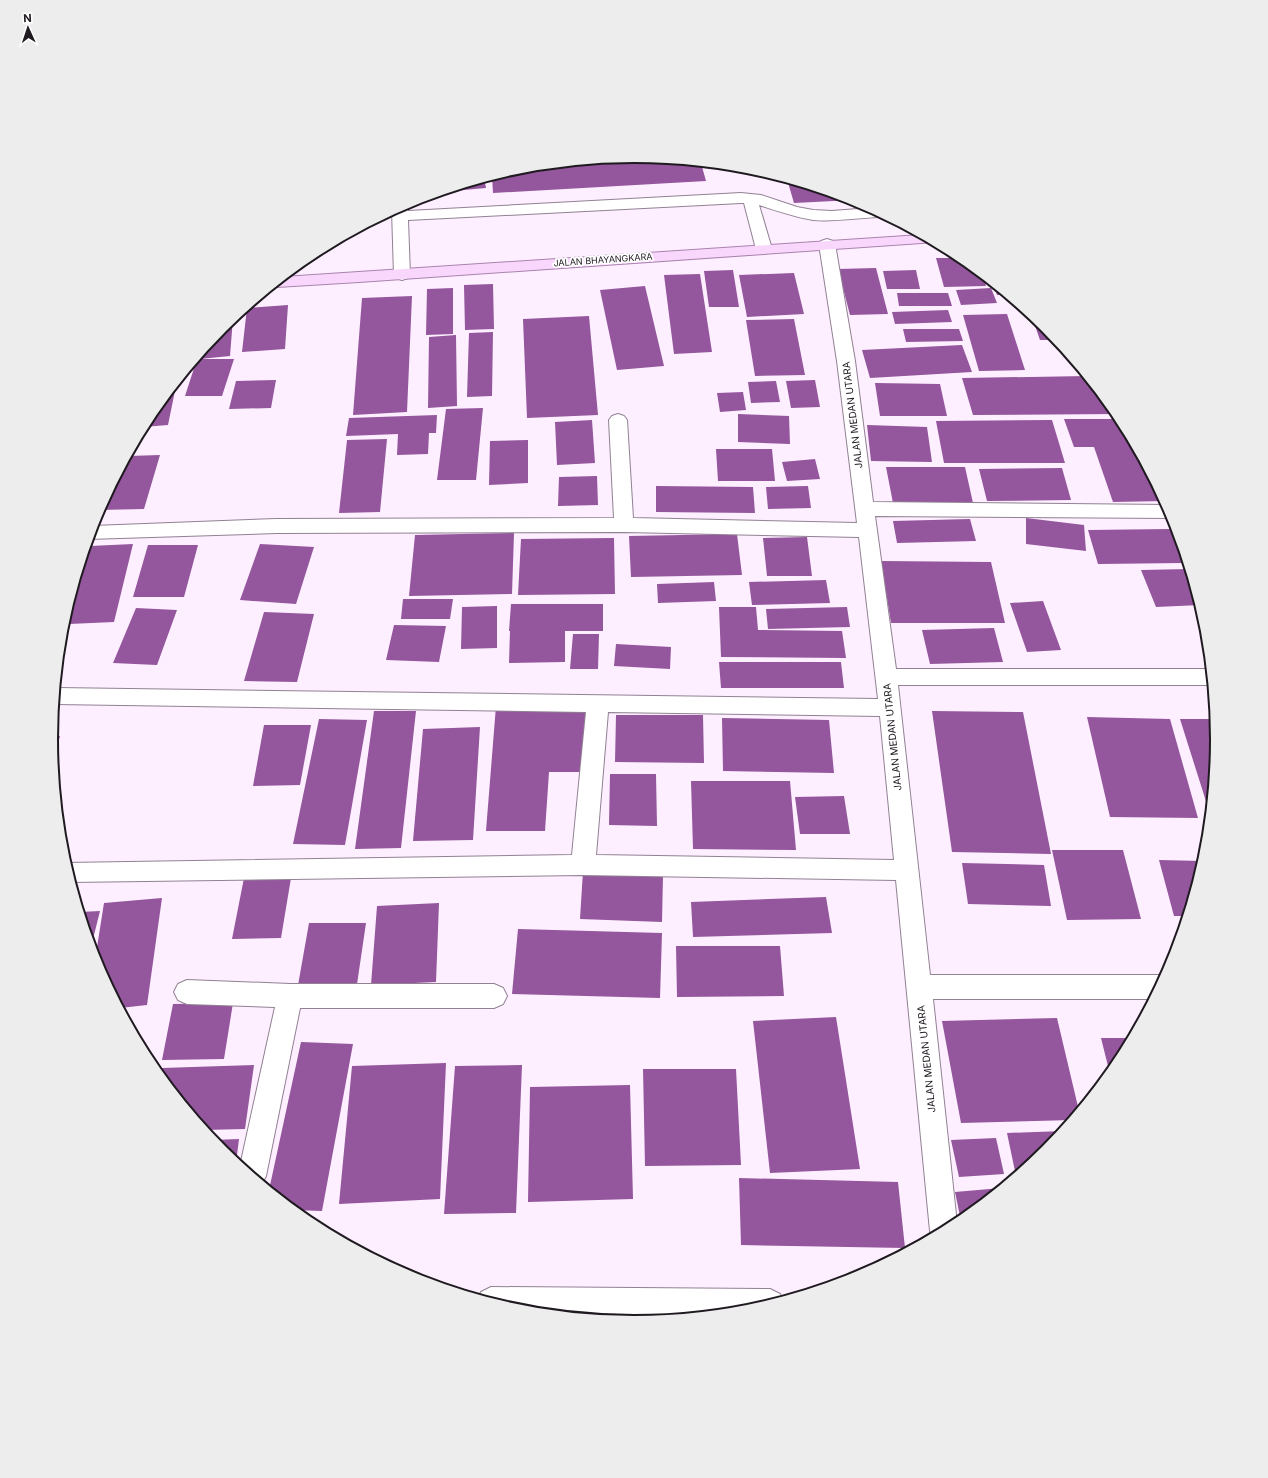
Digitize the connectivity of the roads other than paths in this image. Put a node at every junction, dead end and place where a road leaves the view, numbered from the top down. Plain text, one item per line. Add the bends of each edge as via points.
1 (750, 198) junction
2 (405, 211) edge
3 (400, 213) edge
4 (868, 213) edge
5 (921, 239) edge
6 (827, 244) junction
7 (764, 249) junction
8 (402, 275) junction
9 (284, 282) edge
10 (618, 420) dead end
11 (1163, 512) edge
12 (865, 519) junction
13 (625, 525) junction
14 (97, 533) edge
15 (885, 677) junction
16 (1206, 677) edge
17 (60, 696) edge
18 (598, 704) junction
19 (890, 708) junction
20 (583, 865) junction
21 (906, 870) junction
22 (74, 872) edge
23 (919, 987) junction
24 (1154, 987) edge
25 (186, 992) dead end
26 (290, 996) junction
27 (494, 996) dead end
28 (253, 1171) edge
29 (943, 1225) edge
30 (514, 1302) edge
31 (747, 1304) edge

1 - 2 street
1 - 4 street via 813,215
1 - 7 street
3 - 8 street
5 - 6 main road, JALAN BHAYANGKARA
6 - 7 main road, JALAN BHAYANGKARA
6 - 12 street, JALAN MEDAN UTARA via 846,361
7 - 8 main road, JALAN BHAYANGKARA
8 - 9 main road, JALAN BHAYANGKARA
10 - 13 street via 622,514
11 - 12 street
12 - 13 street
12 - 15 street, JALAN MEDAN UTARA
13 - 14 street via 277,526
15 - 16 street
15 - 19 street, JALAN MEDAN UTARA
17 - 18 street
18 - 19 street
18 - 20 street
19 - 21 street, JALAN MEDAN UTARA
20 - 21 street
20 - 22 street
21 - 23 street, JALAN MEDAN UTARA
23 - 24 street
23 - 29 street, JALAN MEDAN UTARA
25 - 26 street
26 - 27 street
26 - 28 street
30 - 31 street

